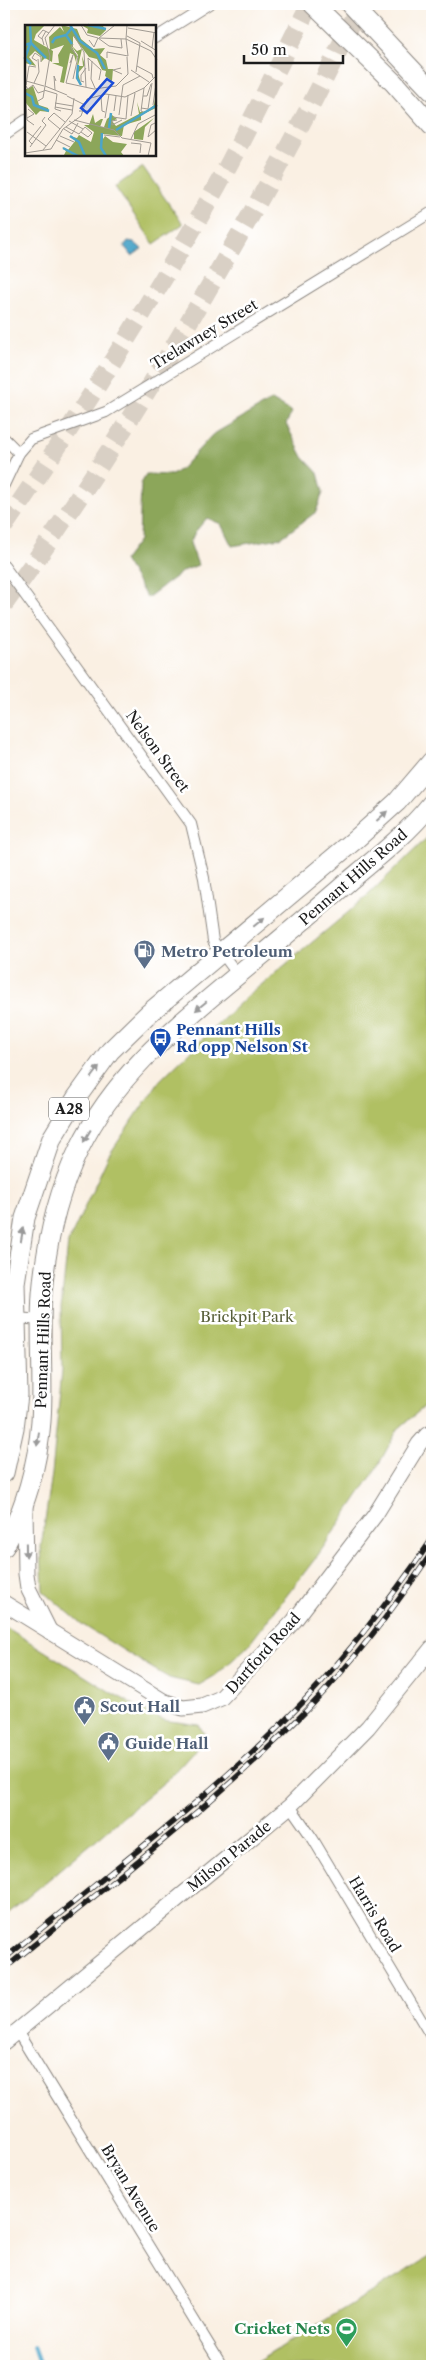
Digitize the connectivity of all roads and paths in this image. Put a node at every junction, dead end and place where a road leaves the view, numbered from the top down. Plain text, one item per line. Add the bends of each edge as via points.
1 (209, 4) edge
2 (313, 4) edge
3 (350, 4) edge
4 (156, 37) edge
5 (432, 91) edge
6 (25, 121) edge
7 (432, 126) edge
8 (4, 135) edge
9 (432, 212) edge
10 (4, 438) edge
11 (19, 453) junction
12 (4, 485) edge
13 (4, 566) edge
14 (432, 761) edge
15 (432, 803) edge
16 (221, 953) junction
17 (238, 975) junction
18 (10, 1318) edge
19 (41, 1320) junction
20 (432, 1433) edge
21 (4, 1473) edge
22 (24, 1501) junction
23 (4, 1547) edge
24 (4, 1603) edge
25 (51, 1634) junction
26 (431, 1652) edge
27 (290, 1806) junction
28 (17, 2032) junction
29 (432, 2038) edge
30 (4, 2042) edge
31 (218, 2361) dead end

1 - 4 street
2 - 7 highway via 394,83
3 - 5 highway
6 - 8 street
9 - 11 street, Trelawney Street via 106,412 31,439
10 - 11 street
11 - 12 street, Trelawney Street
13 - 16 street, Nelson Street via 192,824 213,941
16 -> 14 highway, Pennant Hills Road / A28 via 397,802
15 - 17 highway, Pennant Hills Road / A28 via 386,850
16 - 17 street, Nelson Street
18 -> 16 highway, Pennant Hills Road / A28 via 25,1218 52,1138 76,1097 110,1052 148,1014
17 -> 19 highway, Pennant Hills Road / A28 via 146,1055 122,1080 100,1112 79,1149 54,1216
18 - 19 street
18 - 21 highway, Pennant Hills Road / A28 via 18,1395
19 -> 22 highway, Pennant Hills Road / A28 via 41,1422
20 - 25 street, Dartford Road via 419,1444 375,1514 294,1620 222,1698 202,1706 183,1708 163,1700
22 - 23 highway, Pennant Hills Road / A28
22 -> 25 street via 28,1588
24 - 25 street, Dartford Road
26 - 27 street, Milson Parade via 368,1727
27 - 28 street, Milson Parade
27 - 29 street, Harris Road
28 - 30 street, Milson Parade
28 - 31 street, Bryan Avenue

